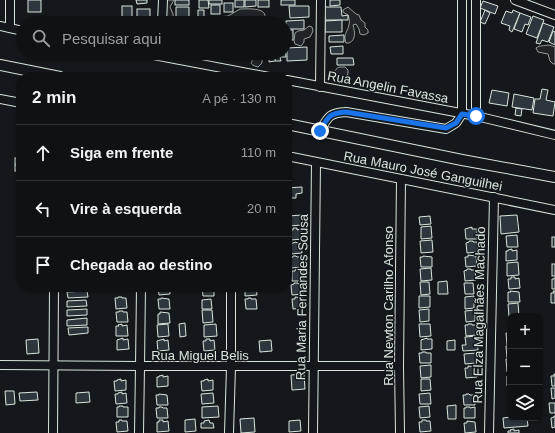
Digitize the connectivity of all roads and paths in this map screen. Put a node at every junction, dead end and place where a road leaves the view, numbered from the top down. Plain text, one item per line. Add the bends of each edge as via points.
1 (10, 0) edge
2 (163, 0) edge
3 (321, 0) edge
4 (462, 0) edge
5 (476, 0) edge
6 (515, 0) edge
7 (555, 15) edge
8 (162, 16) edge
9 (0, 26) edge
10 (10, 28) junction
11 (16, 29) edge
12 (186, 60) edge
13 (0, 65) edge
14 (35, 72) edge
15 (245, 72) edge
16 (292, 81) edge
17 (320, 87) junction
18 (0, 99) edge
19 (16, 102) edge
20 (462, 114) junction
21 (476, 116) junction
22 (292, 125) edge
23 (320, 131) junction
24 (555, 135) edge
25 (292, 157) edge
26 (316, 162) junction
27 (555, 177) edge
28 (401, 179) junction
29 (494, 197) junction
30 (555, 210) edge
31 (54, 292) edge
32 (141, 292) edge
33 (230, 292) edge
34 (0, 365) edge
35 (54, 365) junction
36 (140, 366) junction
37 (314, 366) junction
38 (399, 366) junction
39 (230, 367) junction
40 (53, 433) edge
41 (139, 433) edge
42 (229, 433) edge
43 (313, 433) edge
44 (400, 433) edge
45 (489, 433) edge

1 - 10 street
2 - 8 street
3 - 17 street
4 - 20 street
5 - 21 street
6 - 7 street
9 - 10 street
10 - 11 street
12 - 15 street
13 - 14 street
16 - 17 street, Rua Angelin Favassa
17 - 20 street, Rua Angelin Favassa
18 - 19 street
20 - 21 street, Rua Angelin Favassa
20 - 23 street via 456,123 446,128 336,112 328,117
21 - 24 street, Rua Angelin Favassa
22 - 23 street
23 - 27 street
25 - 26 street, Rua Mauro José Ganguilhei
26 - 28 street, Rua Mauro José Ganguilhei
26 - 37 street, Rua Maria Fernandes Sousa
28 - 29 street, Rua Mauro José Ganguilhei
28 - 38 street, Rua Newton Carilho Afonso
29 - 30 street, Rua Mauro José Ganguilhei
29 - 45 street, Rua Elza Magalhães Machado
31 - 35 street
32 - 36 street
33 - 39 street
34 - 35 street, Rua Miguel Belis
35 - 36 street, Rua Miguel Belis
35 - 40 street
36 - 39 street, Rua Miguel Belis
36 - 41 street
37 - 38 street, Rua Miguel Belis
37 - 39 street, Rua Miguel Belis
37 - 43 street, Rua Maria Fernandes Sousa
38 - 44 street, Rua Newton Carilho Afonso
39 - 42 street

